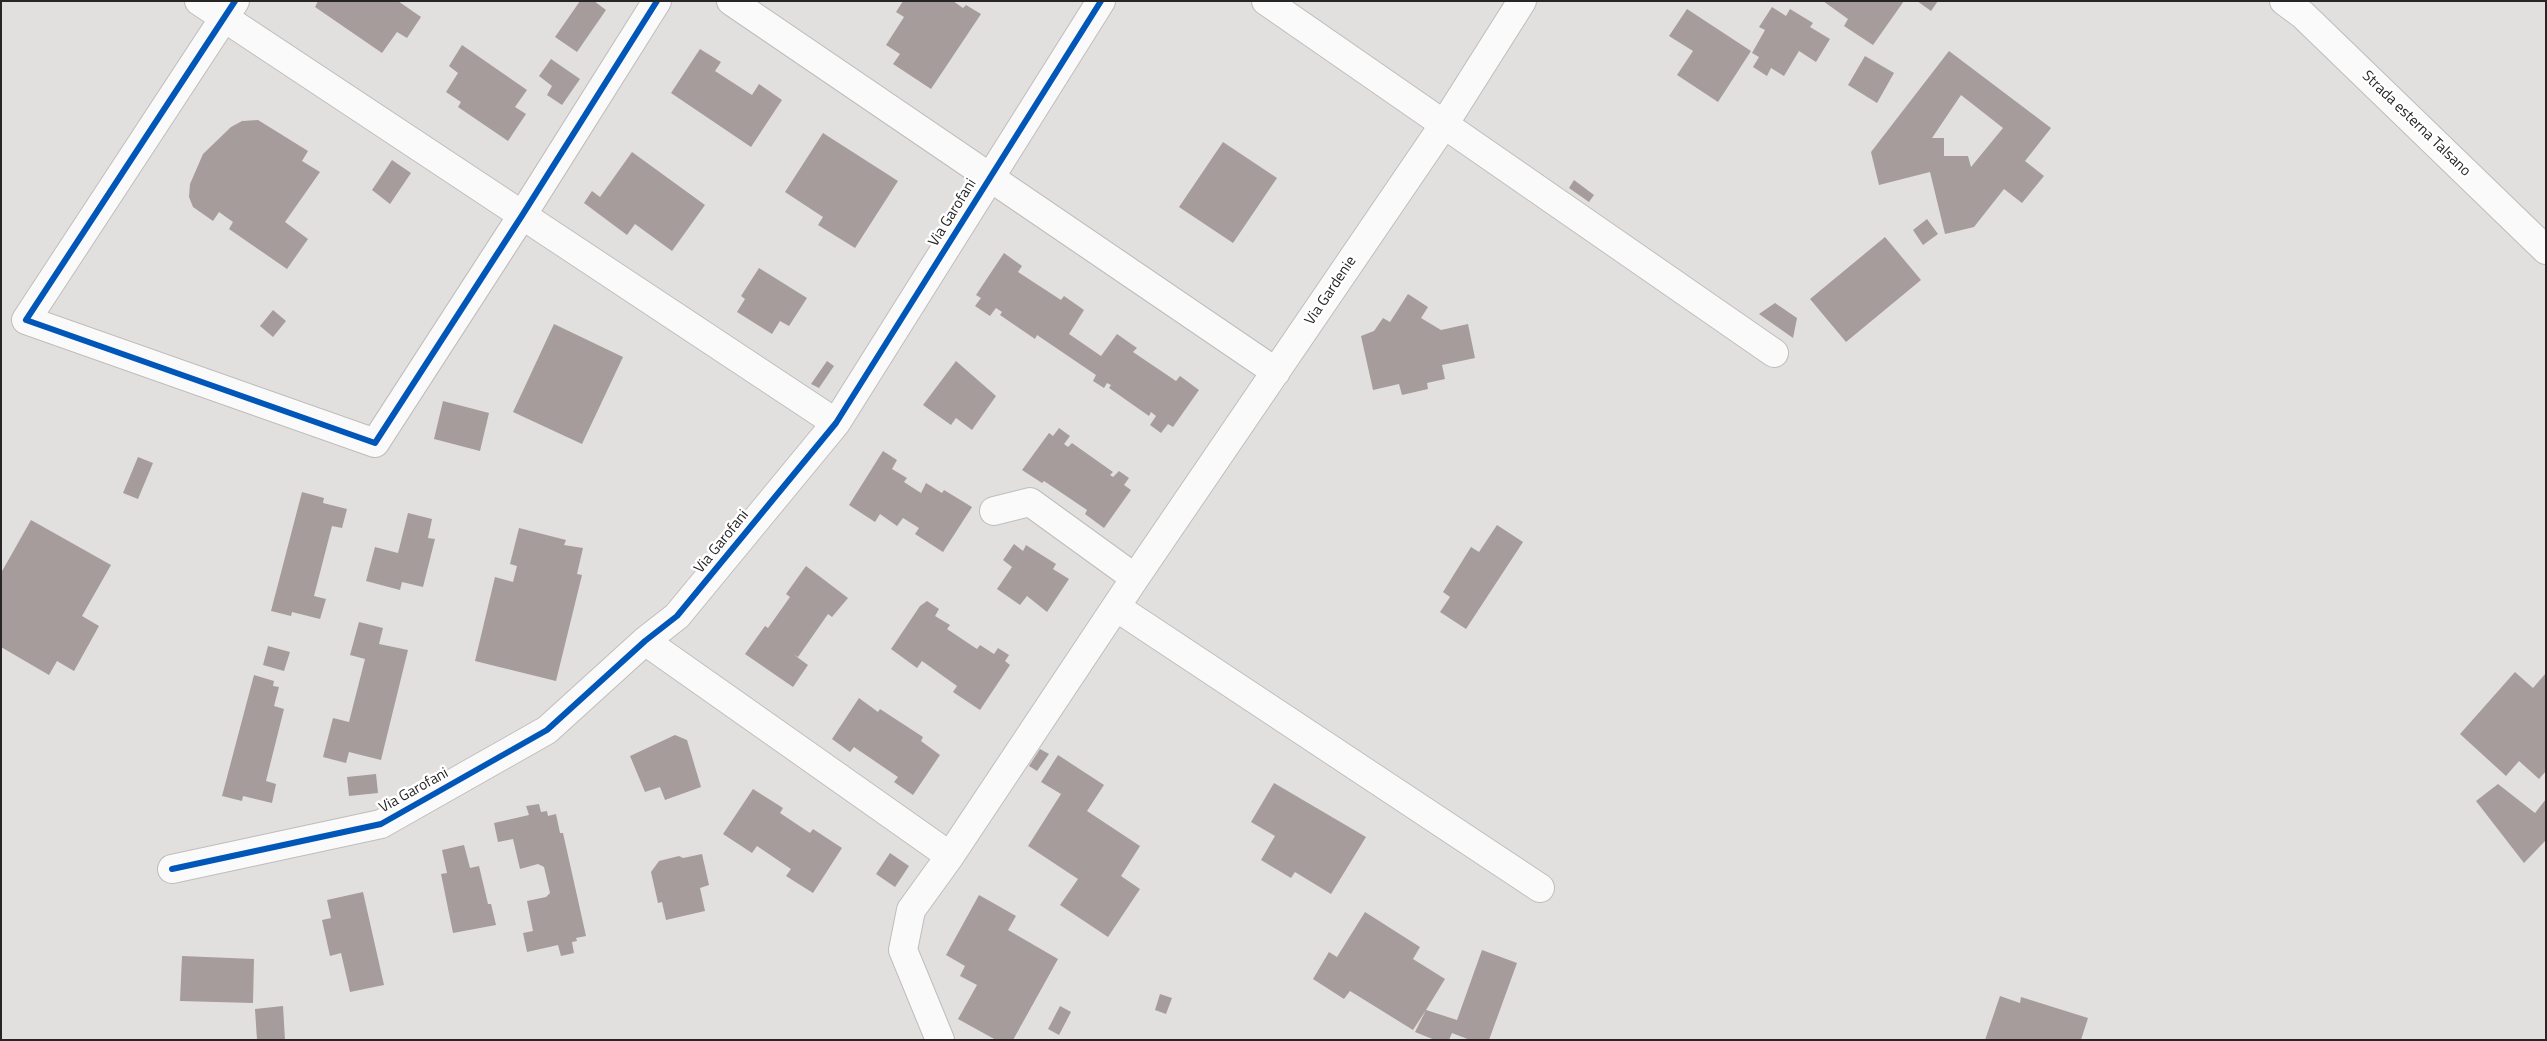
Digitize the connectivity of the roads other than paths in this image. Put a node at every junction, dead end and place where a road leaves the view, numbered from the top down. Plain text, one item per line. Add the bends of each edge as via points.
1 (199, 1) edge
2 (656, 1) edge
3 (731, 1) edge
4 (1101, 1) edge
5 (1266, 1) edge
6 (1522, 1) edge
7 (2284, 1) edge
8 (229, 10) edge
9 (1443, 126) junction
10 (990, 177) junction
11 (523, 214) junction
12 (2546, 250) edge
13 (1774, 352) dead end
14 (1276, 372) junction
15 (836, 423) junction
16 (994, 511) dead end
17 (1135, 578) junction
18 (1116, 607) junction
19 (645, 641) junction
20 (950, 856) junction
21 (172, 869) dead end
22 (1540, 888) dead end
23 (940, 1040) edge

1 - 8 street
2 - 11 street
3 - 10 street
4 - 10 street, Via Garofani
5 - 9 street
6 - 9 street, Via Gardenie
7 - 12 street, Strada esterna Talsano via 2310,22
8 - 11 street
8 - 11 street via 26,320 375,443
9 - 13 street
9 - 14 street, Via Gardenie
10 - 14 street
10 - 15 street, Via Garofani
11 - 15 street
14 - 17 street, Via Gardenie
15 - 19 street, Via Garofani via 677,616
16 - 17 street via 1030,502
17 - 18 street, Via Gardenie
18 - 20 street, Via Gardenie
18 - 22 street
19 - 20 street
19 - 21 street, Via Garofani via 547,730 382,824
20 - 23 street, Via Gardenie via 911,910 903,950

